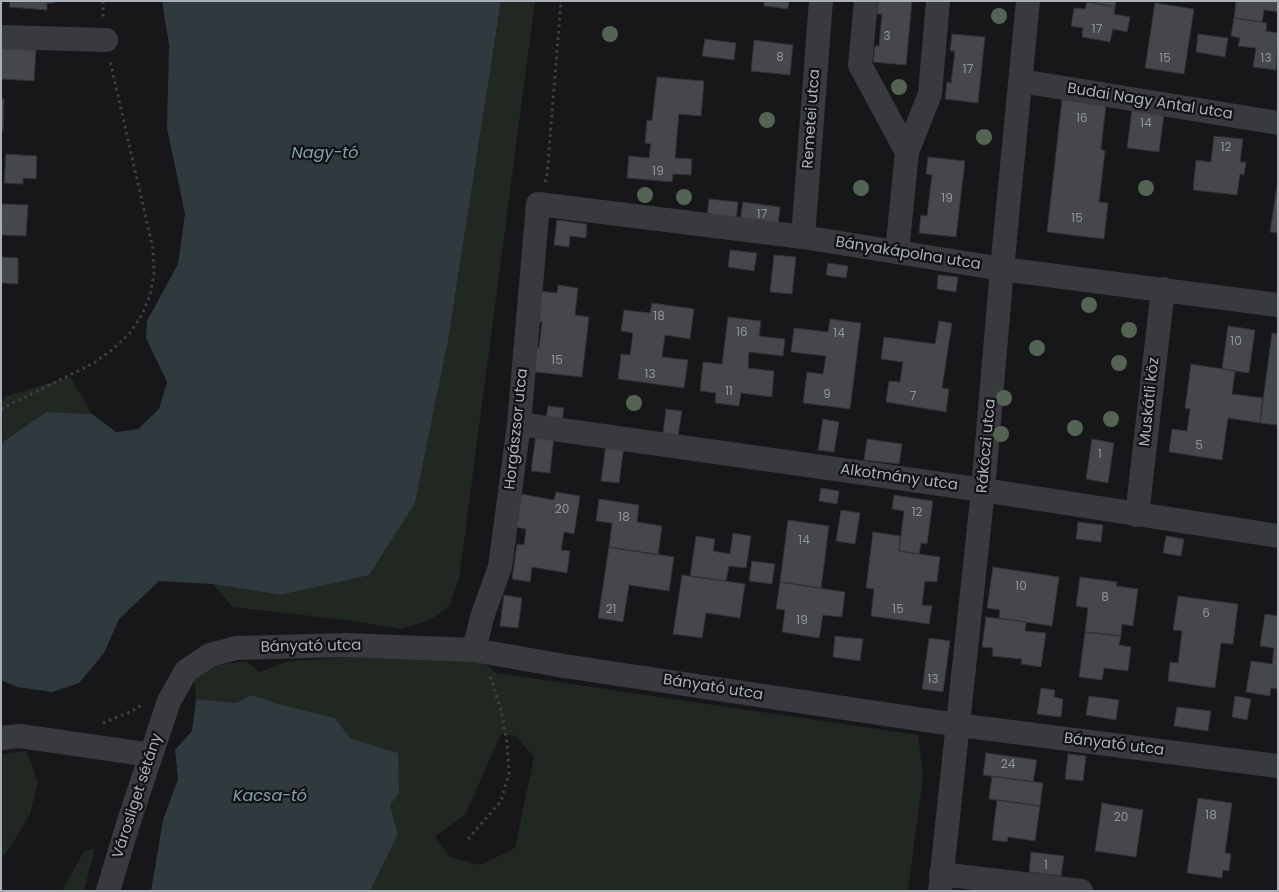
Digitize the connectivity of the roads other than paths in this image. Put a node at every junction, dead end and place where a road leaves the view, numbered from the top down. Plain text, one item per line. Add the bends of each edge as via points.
1 (821, 1) edge
2 (866, 1) edge
3 (938, 1) edge
4 (1028, 1) edge
5 (1, 37) edge
6 (106, 40) road end
7 (1021, 81) junction
8 (1278, 123) edge
9 (907, 152) junction
10 (538, 204) joint
11 (803, 237) junction
12 (897, 252) junction
13 (1002, 269) junction
14 (1162, 289) junction
15 (1278, 305) edge
16 (519, 424) junction
17 (983, 490) junction
18 (1137, 515) junction
19 (1278, 536) edge
20 (474, 650) junction
21 (169, 701) joint
22 (958, 725) junction
23 (1, 738) edge
24 (151, 755) junction
25 (1278, 766) edge
26 (941, 882) edge
27 (108, 891) edge
28 (1081, 891) edge

1 - 11 street, Remetei utca
2 - 9 street via 860,65
3 - 9 street via 930,94
4 - 7 street, Rákóczi utca
5 - 6 street
7 - 8 street, Budai Nagy Antal utca
7 - 13 street, Rákóczi utca
9 - 12 street
10 - 11 street, Bányakápolna utca
10 - 16 street, Horgászsor utca
11 - 12 street, Bányakápolna utca
12 - 13 street, Bányakápolna utca
13 - 14 street, Bányakápolna utca
13 - 17 street, Rákóczi utca
14 - 15 street, Bányakápolna utca
14 - 18 street, Muskátli köz
16 - 17 street, Alkotmány utca
16 - 20 street, Horgászsor utca via 500,567
17 - 18 street, Alkotmány utca
17 - 22 street, Rákóczi utca
18 - 19 street, Alkotmány utca
20 - 21 street, Bányató utca via 346,645 236,648 210,655 186,671
20 - 22 street, Bányató utca
21 - 24 street, Városliget sétány
22 - 25 street, Bányató utca
22 - 26 street, Rákóczi utca
23 - 24 street via 20,736
24 - 27 street, Városliget sétány
26 - 28 street

